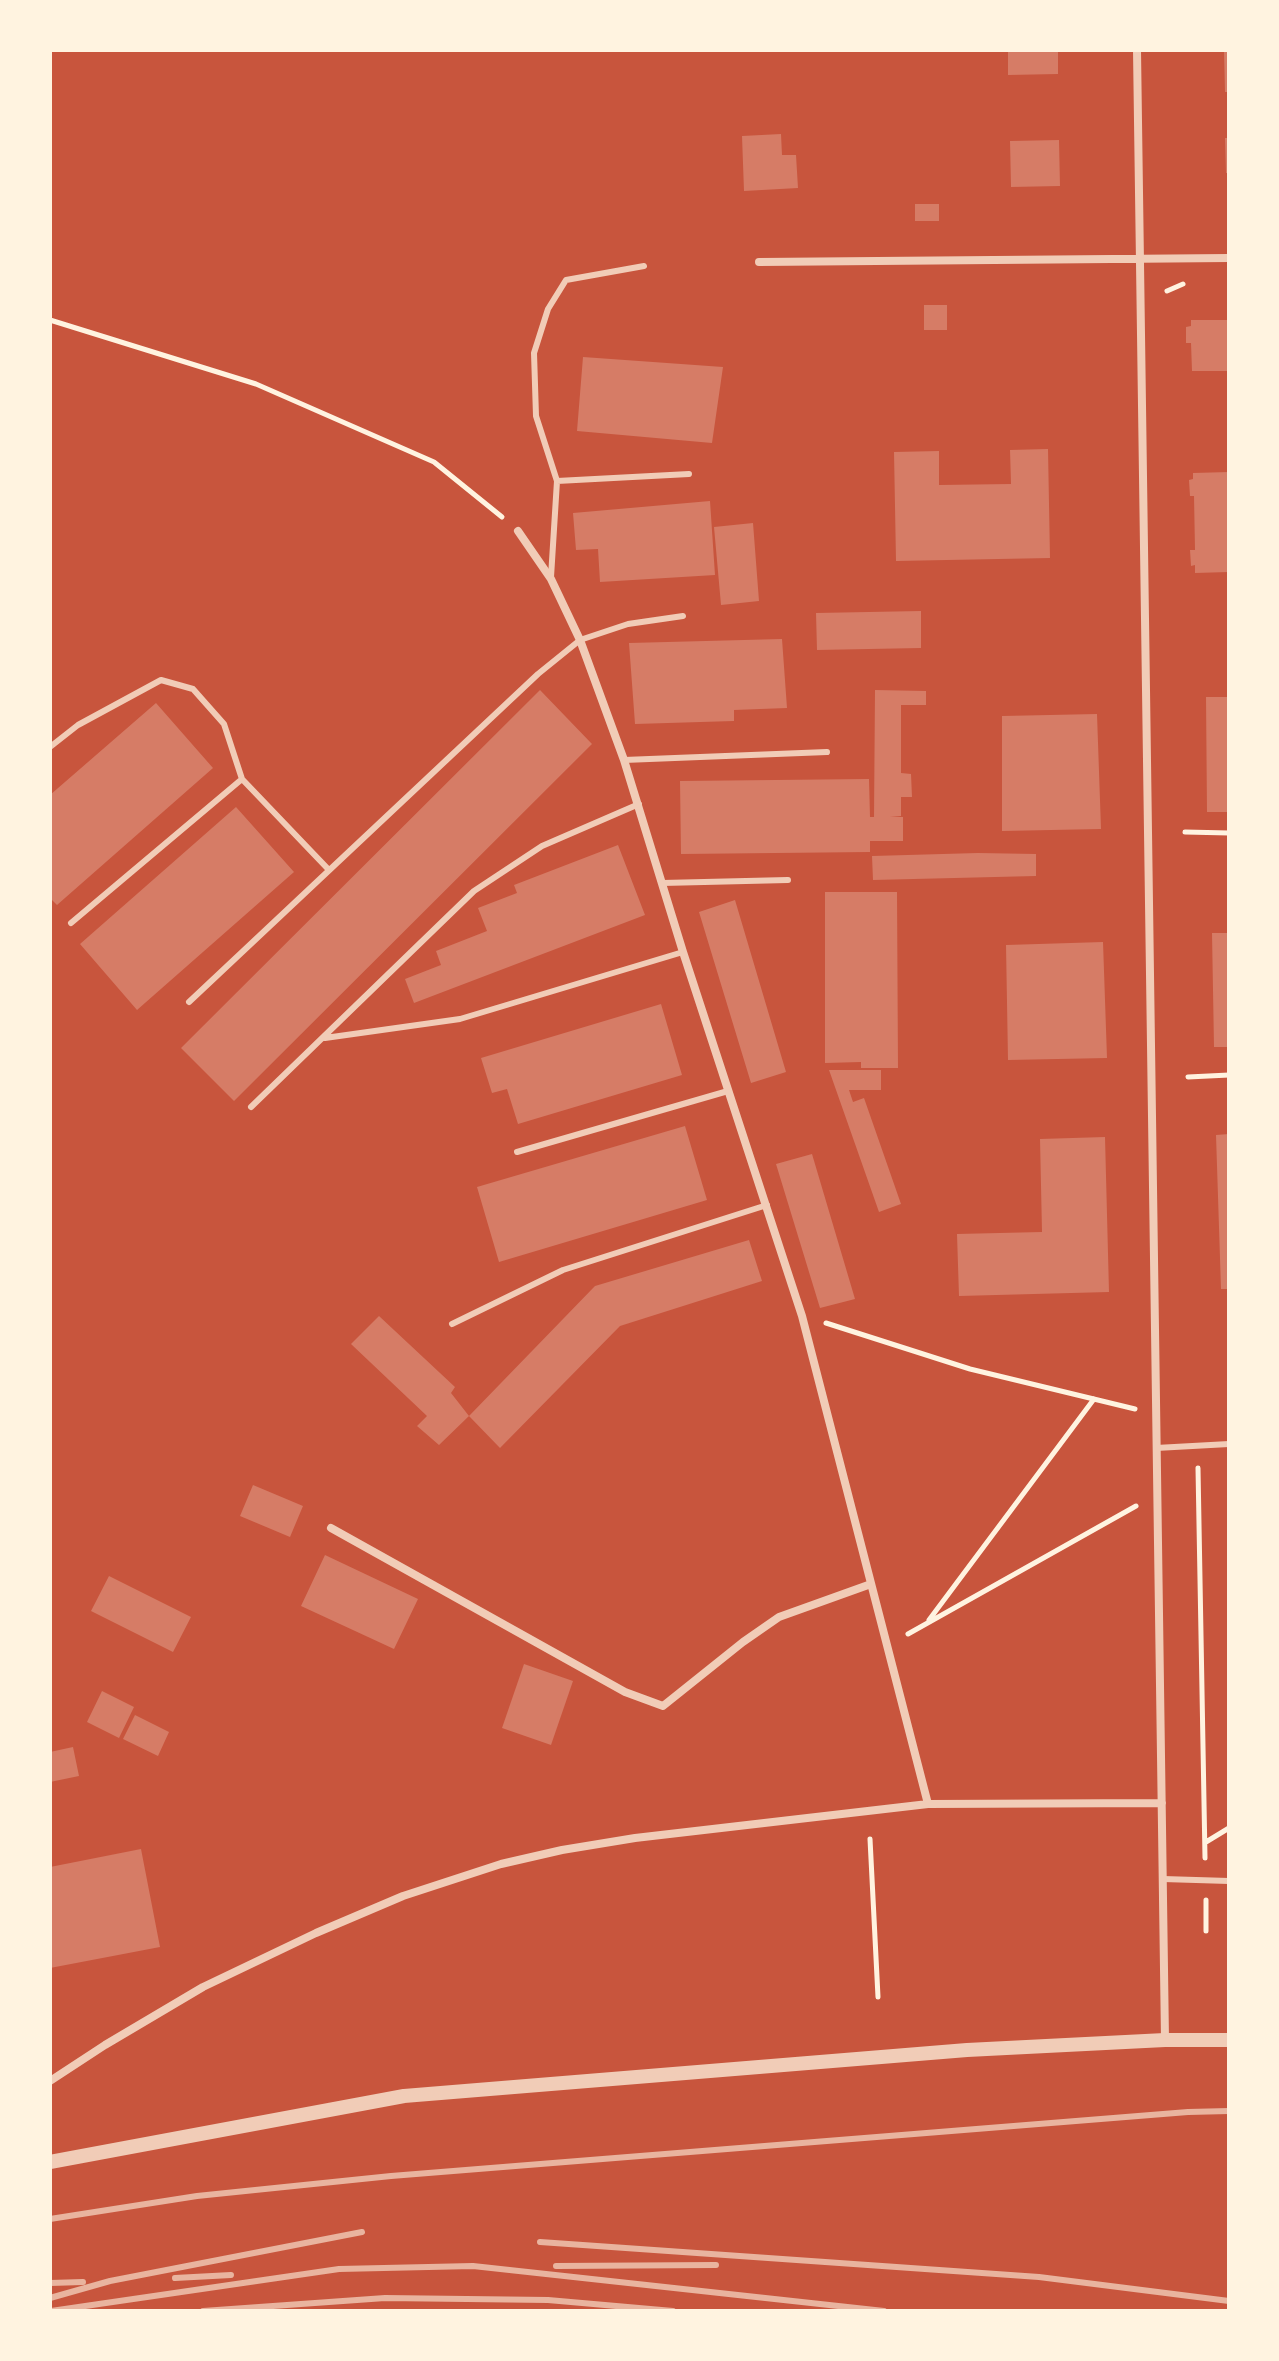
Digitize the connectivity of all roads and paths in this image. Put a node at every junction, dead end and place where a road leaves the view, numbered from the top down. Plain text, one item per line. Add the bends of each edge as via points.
1 (1137, 50) edge
2 (1229, 258) edge
3 (1140, 261) junction
4 (759, 262) dead end
5 (644, 266) dead end
6 (1183, 284) dead end
7 (1167, 291) dead end
8 (50, 320) edge
9 (689, 474) dead end
10 (557, 481) junction
11 (518, 531) joint
12 (551, 579) junction
13 (683, 616) dead end
14 (580, 640) junction
15 (50, 747) edge
16 (827, 752) dead end
17 (624, 760) junction
18 (242, 779) junction
19 (639, 804) junction
20 (1185, 832) dead end
21 (1229, 833) edge
22 (329, 870) junction
23 (788, 880) dead end
24 (662, 883) junction
25 (71, 923) dead end
26 (683, 952) junction
27 (189, 1002) dead end
28 (325, 1038) junction
29 (1229, 1075) edge
30 (1188, 1077) dead end
31 (728, 1091) junction
32 (251, 1107) dead end
33 (517, 1152) dead end
34 (767, 1205) junction
35 (802, 1316) junction
36 (452, 1324) dead end
37 (1094, 1399) junction
38 (1135, 1409) dead end
39 (1229, 1444) edge
40 (1198, 1445) junction
41 (1156, 1448) junction
42 (1137, 1506) dead end
43 (331, 1528) dead end
44 (871, 1584) junction
45 (926, 1624) junction
46 (887, 1645) junction
47 (1162, 1803) junction
48 (928, 1804) junction
49 (1229, 1828) edge
50 (870, 1839) dead end
51 (1205, 1843) junction
52 (1163, 1879) junction
53 (1206, 1881) junction
54 (1229, 1881) edge
55 (1206, 1931) dead end
56 (878, 1997) dead end
57 (1165, 2040) junction
58 (1229, 2040) edge
59 (50, 2081) edge
60 (50, 2162) edge

1 - 3 street
2 - 3 street
3 - 4 street
3 - 41 street
5 - 10 lane via 566,280 548,309 534,353 536,416
6 - 7 path
8 - 11 path via 256,384 434,462
9 - 10 lane
10 - 12 lane
11 - 12 street
12 - 14 street
13 - 14 lane via 628,624
14 - 17 street
14 - 22 lane
15 - 18 lane via 78,725 161,680 193,689 224,724
16 - 17 lane
17 - 19 street
18 - 22 lane
18 - 25 lane
19 - 24 street
19 - 28 lane via 542,846 474,891
20 - 21 path
22 - 27 lane
23 - 24 lane
24 - 26 street
26 - 28 lane via 460,1019
26 - 31 street
28 - 32 lane
29 - 30 path
31 - 33 lane
31 - 34 street
34 - 35 street
34 - 36 lane via 563,1270
35 - 37 path via 970,1369
35 - 44 street
37 - 38 path
37 - 45 path
39 - 40 lane
40 - 41 lane
40 - 51 path
41 - 47 street
42 - 45 path
43 - 44 street via 625,1692 663,1706 779,1617
44 - 46 street
45 - 46 path
46 - 48 street
47 - 48 street
47 - 52 street
48 - 59 street via 635,1838 501,1864 403,1896 203,1987
49 - 51 path
50 - 56 path
51 - 53 path
52 - 53 lane
52 - 57 street
53 - 54 lane
53 - 55 path
57 - 58 street
57 - 60 street via 967,2050 404,2096

